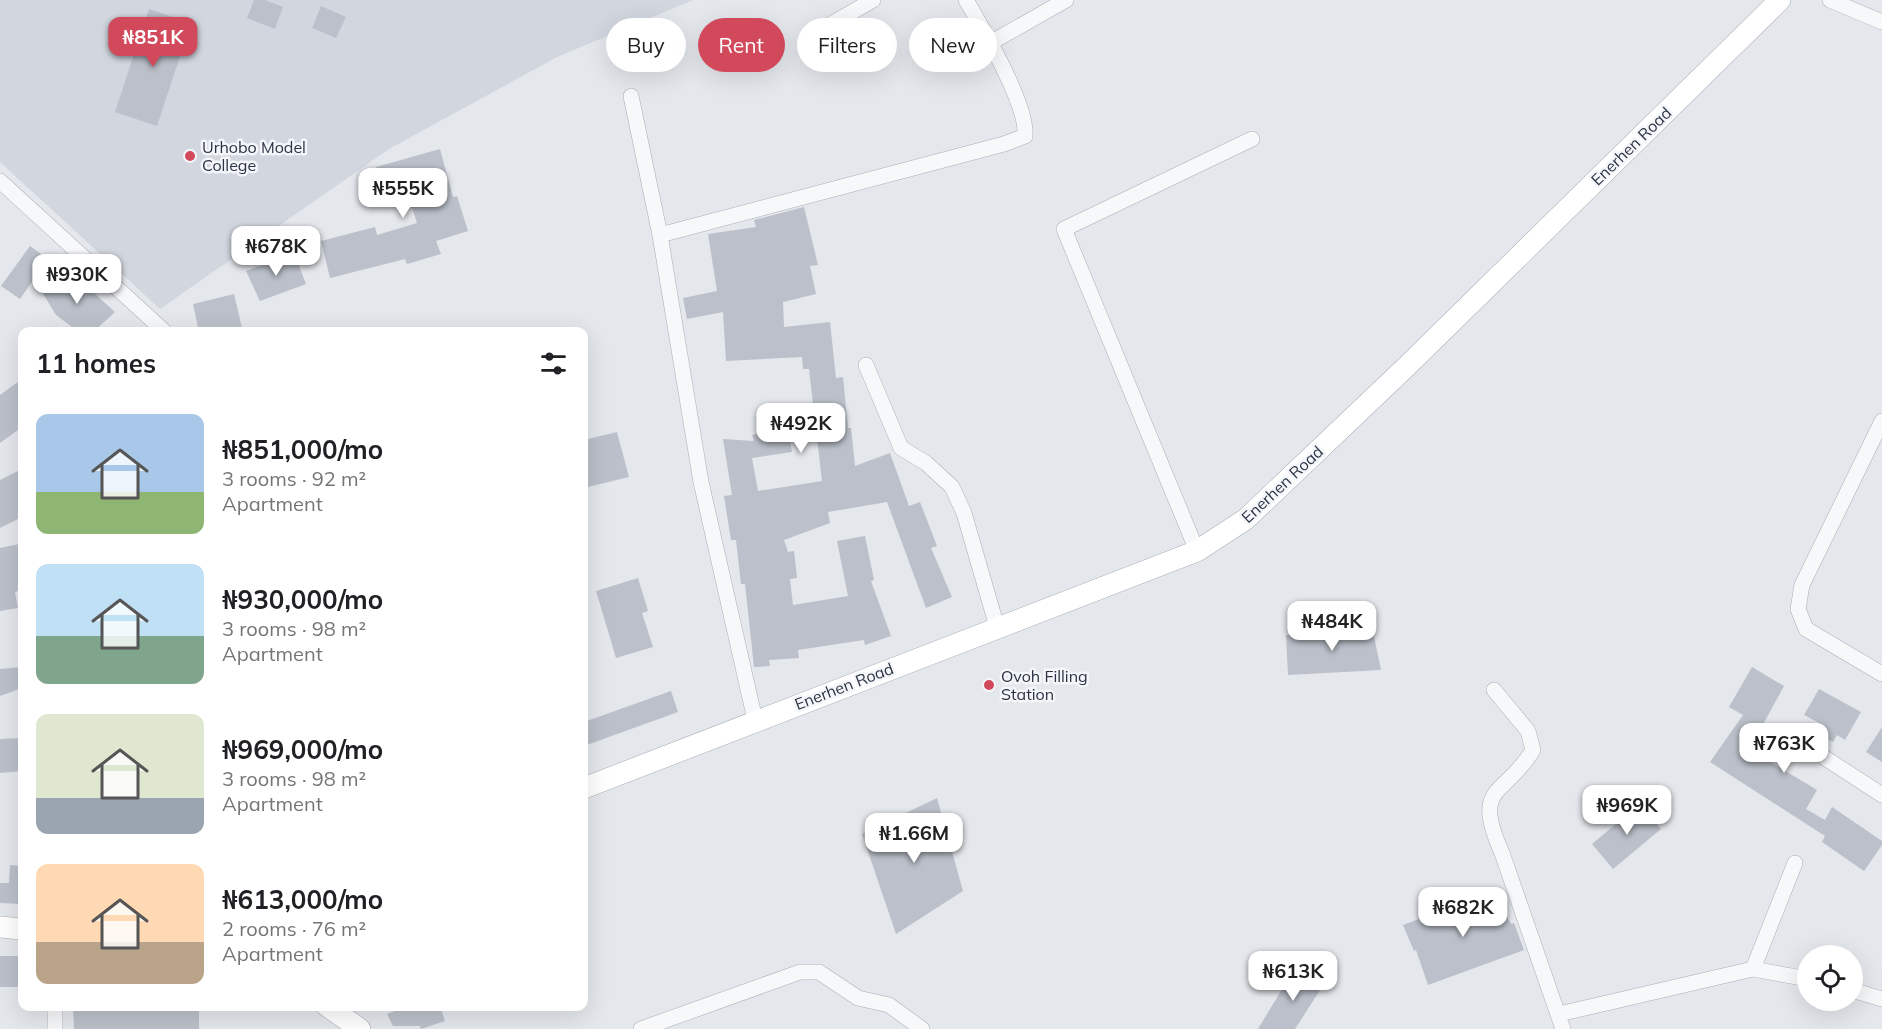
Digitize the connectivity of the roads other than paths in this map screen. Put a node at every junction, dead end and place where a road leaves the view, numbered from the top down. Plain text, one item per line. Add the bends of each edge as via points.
1 (873, 0) edge
2 (966, 0) edge
3 (1066, 0) edge
4 (1780, 0) edge
5 (1830, 0) edge
6 (842, 18) edge
7 (976, 18) edge
8 (1882, 22) edge
9 (997, 39) edge
10 (997, 58) edge
11 (631, 96) dead end
12 (1252, 139) dead end
13 (0, 181) edge
14 (660, 235) junction
15 (160, 327) edge
16 (866, 365) dead end
17 (1882, 421) edge
18 (1197, 551) junction
19 (997, 627) junction
20 (1882, 674) edge
21 (1494, 690) dead end
22 (755, 720) junction
23 (1793, 737) dead end
24 (588, 786) edge
25 (1882, 795) edge
26 (1795, 863) dead end
27 (0, 927) edge
28 (18, 929) edge
29 (1753, 969) junction
30 (1797, 977) edge
31 (1863, 993) edge
32 (1882, 999) edge
33 (55, 1011) edge
34 (334, 1011) edge
35 (1561, 1021) edge
36 (55, 1029) edge
37 (360, 1029) edge
38 (640, 1029) edge
39 (922, 1029) edge

1 - 6 street
2 - 7 street
3 - 9 street
4 - 18 street, Enerhen Road via 1246,519
5 - 8 street
10 - 14 street via 1023,115 1025,136
11 - 14 street
12 - 18 street via 1064,229
13 - 15 street
14 - 22 street via 701,482
16 - 19 street via 901,448 926,463 952,487 964,513
17 - 20 street via 1802,585 1798,609 1806,629
18 - 19 street, Enerhen Road
19 - 22 street, Enerhen Road
21 - 35 street via 1528,731 1533,750 1498,787 1490,805 1492,829
22 - 24 street, Enerhen Road
23 - 25 street
26 - 29 street
27 - 28 street
29 - 30 street
29 - 35 street
31 - 32 street
33 - 36 street
34 - 37 street
38 - 39 street via 800,972 819,972 858,998 889,1005

